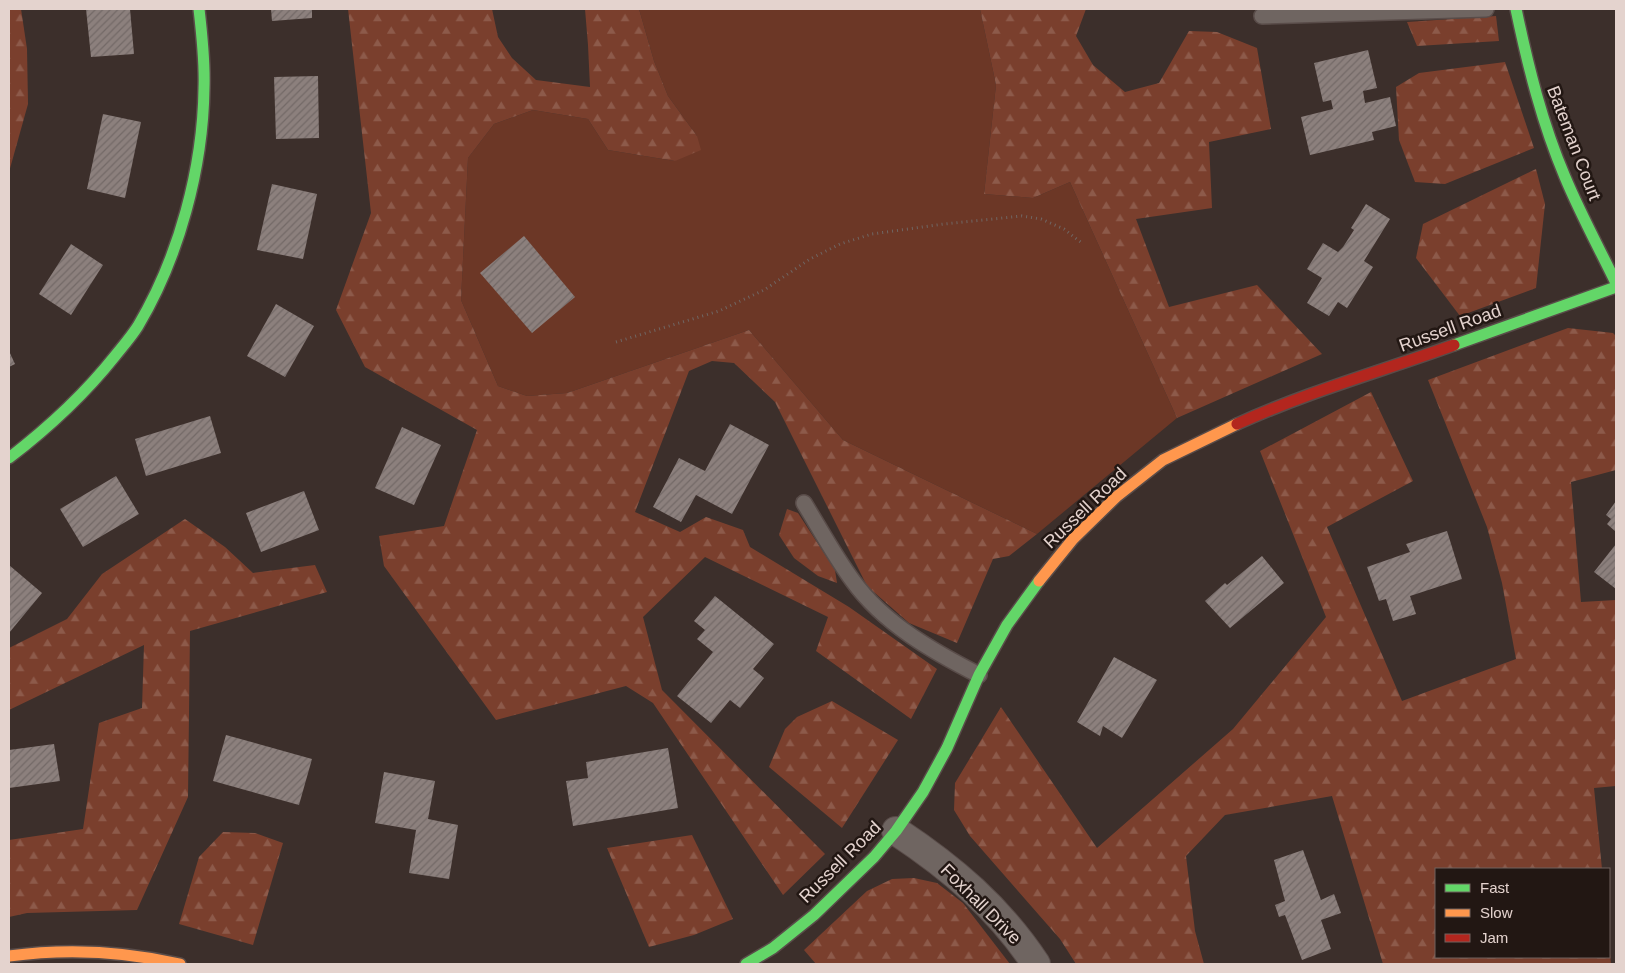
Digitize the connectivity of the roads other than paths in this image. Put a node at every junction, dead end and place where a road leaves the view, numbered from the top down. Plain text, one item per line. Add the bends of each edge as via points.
1 (199, 9) edge
2 (1486, 9) edge
3 (1516, 9) edge
4 (1262, 16) dead end
5 (1616, 283) edge
6 (1616, 287) edge
7 (9, 458) edge
8 (804, 503) dead end
9 (979, 674) junction
10 (896, 831) junction
11 (9, 956) edge
12 (180, 964) edge
13 (746, 964) edge
14 (1036, 964) edge

1 - 7 street via 204,48 203,107 194,180 184,222 166,272 137,327 106,367 64,412
2 - 4 lane
3 - 5 street, Bateman Court via 1524,54 1542,116 1565,178
6 - 9 street, Russell Road via 1266,411 1163,460 1116,497 1073,539 1007,625
8 - 9 lane via 854,582 871,602 904,631 940,655
9 - 10 street, Russell Road via 947,748 923,792
10 - 13 street, Russell Road via 814,915 773,948
10 - 14 street, Foxhall Drive via 962,880 999,916
11 - 12 street via 88,949 154,957

